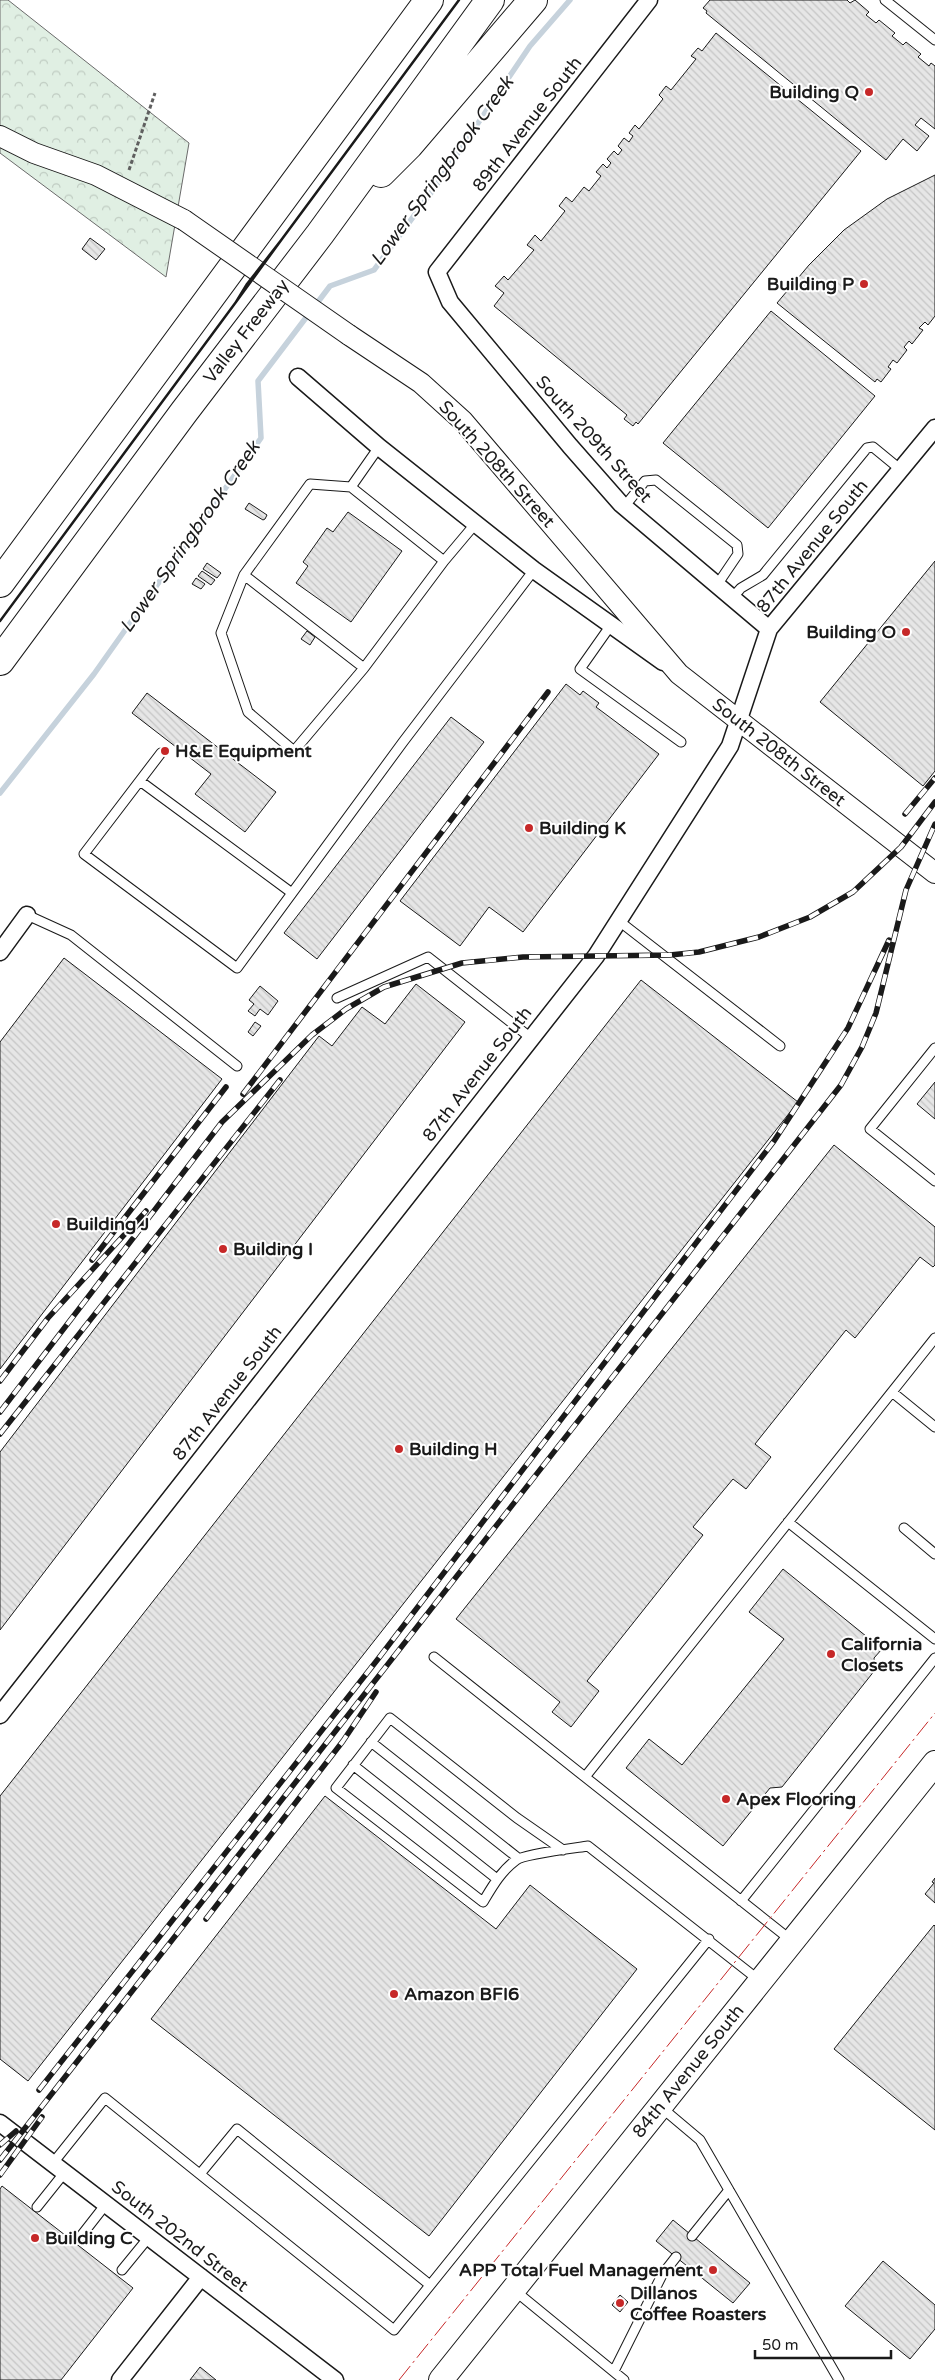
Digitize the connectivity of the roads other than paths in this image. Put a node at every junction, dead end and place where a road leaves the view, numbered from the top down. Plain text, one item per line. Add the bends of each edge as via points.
1 (429, 0) edge
2 (490, 0) edge
3 (532, 0) edge
4 (648, 0) edge
5 (885, 0) edge
6 (935, 40) edge
7 (0, 136) edge
8 (320, 234) junction
9 (437, 272) joint
10 (298, 377) dead end
11 (935, 428) edge
12 (379, 447) junction
13 (901, 470) junction
14 (350, 487) junction
15 (624, 507) junction
16 (476, 523) junction
17 (444, 561) junction
18 (534, 570) junction
19 (244, 575) junction
20 (0, 583) edge
21 (718, 585) junction
22 (732, 598) junction
23 (611, 625) junction
24 (769, 629) junction
25 (0, 661) edge
26 (364, 668) junction
27 (679, 674) junction
28 (739, 720) junction
29 (681, 742) dead end
30 (161, 753) dead end
31 (140, 781) junction
32 (935, 873) edge
33 (292, 893) junction
34 (27, 915) joint
35 (619, 921) junction
36 (0, 952) edge
37 (337, 998) dead end
38 (531, 1038) junction
39 (780, 1046) dead end
40 (935, 1048) edge
41 (237, 1066) dead end
42 (935, 1181) edge
43 (935, 1338) edge
44 (892, 1392) junction
45 (935, 1427) edge
46 (788, 1522) junction
47 (904, 1528) dead end
48 (935, 1554) edge
49 (935, 1639) edge
50 (434, 1657) dead end
51 (935, 1658) edge
52 (0, 1715) edge
53 (371, 1742) junction
54 (935, 1763) edge
55 (353, 1765) junction
56 (585, 1777) junction
57 (563, 1850) junction
58 (518, 1858) junction
59 (497, 1879) junction
60 (741, 1901) junction
61 (709, 1939) junction
62 (792, 1942) junction
63 (760, 1981) junction
64 (660, 2107) junction
65 (0, 2124) edge
66 (59, 2168) junction
67 (200, 2174) junction
68 (729, 2190) junction
69 (106, 2204) junction
70 (37, 2207) dead end
71 (81, 2236) dead end
72 (692, 2236) dead end
73 (149, 2237) junction
74 (676, 2257) dead end
75 (122, 2270) dead end
76 (201, 2277) junction
77 (430, 2285) junction
78 (514, 2290) junction
79 (614, 2371) junction
80 (120, 2380) edge
81 (335, 2380) edge
82 (442, 2380) edge
83 (624, 2380) edge
84 (839, 2380) edge

1 - 20 highway
2 - 8 highway, Valley Freeway
3 - 8 highway via 409,145
4 - 9 street, 89th Avenue South
5 - 6 lane
7 - 27 street, South 208th Street, bridge via 34,153 96,175 184,220 421,383 463,421
8 - 25 highway, Valley Freeway
9 - 15 street, South 209th Street via 450,302
10 - 12 street
11 - 13 street, 87th Avenue South
12 - 14 lane
12 - 16 street
13 - 22 lane via 873,447 868,448 763,575 741,588
13 - 24 street, 87th Avenue South
14 - 17 lane
14 - 19 lane via 310,484
15 - 21 street, South 209th Street
15 - 21 lane via 644,481 656,480 737,545 738,554
16 - 17 lane
16 - 18 street
17 - 26 lane
18 - 23 street
18 - 33 lane
19 - 26 lane
19 - 26 lane via 220,633 248,712 294,751
21 - 22 street, South 209th Street
22 - 24 street, South 209th Street
23 - 27 street
23 - 29 lane via 580,669
24 - 28 street, 87th Avenue South
27 - 28 street, South 208th Street
28 - 32 street, South 208th Street
28 - 35 street, 87th Avenue South via 730,746
30 - 31 lane
31 - 33 lane
31 - 33 lane via 84,854 237,968
34 - 36 street
34 - 41 lane via 71,936
35 - 38 street, 87th Avenue South via 596,956
35 - 39 lane
37 - 38 lane via 428,957
38 - 52 street, 87th Avenue South
40 - 42 lane via 870,1129
43 - 44 lane
44 - 45 lane
44 - 46 lane
46 - 49 lane
46 - 56 lane
47 - 48 lane
50 - 56 lane
51 - 60 lane
53 - 55 lane
53 - 57 lane via 390,1718
53 - 58 lane
54 - 62 main road, 84th Avenue South
55 - 59 lane
55 - 59 lane via 336,1788 483,1902
56 - 60 lane
57 - 58 lane
57 - 61 lane via 588,1846
58 - 59 lane
60 - 62 lane
61 - 63 lane
61 - 77 lane
62 - 63 main road, 84th Avenue South
63 - 64 main road, 84th Avenue South
64 - 68 lane via 700,2140
64 - 78 main road, 84th Avenue South
65 - 66 street, South 202nd Street
66 - 67 lane via 105,2098
66 - 69 street, South 202nd Street
66 - 70 lane
67 - 77 lane via 237,2129
67 - 77 lane via 394,2330
68 - 72 lane
68 - 84 lane
69 - 71 lane
69 - 73 street, South 202nd Street
73 - 75 lane
73 - 76 street, South 202nd Street
74 - 79 lane via 662,2275
76 - 80 street
76 - 81 street, South 202nd Street
78 - 79 lane
78 - 82 main road, 84th Avenue South
79 - 83 lane

